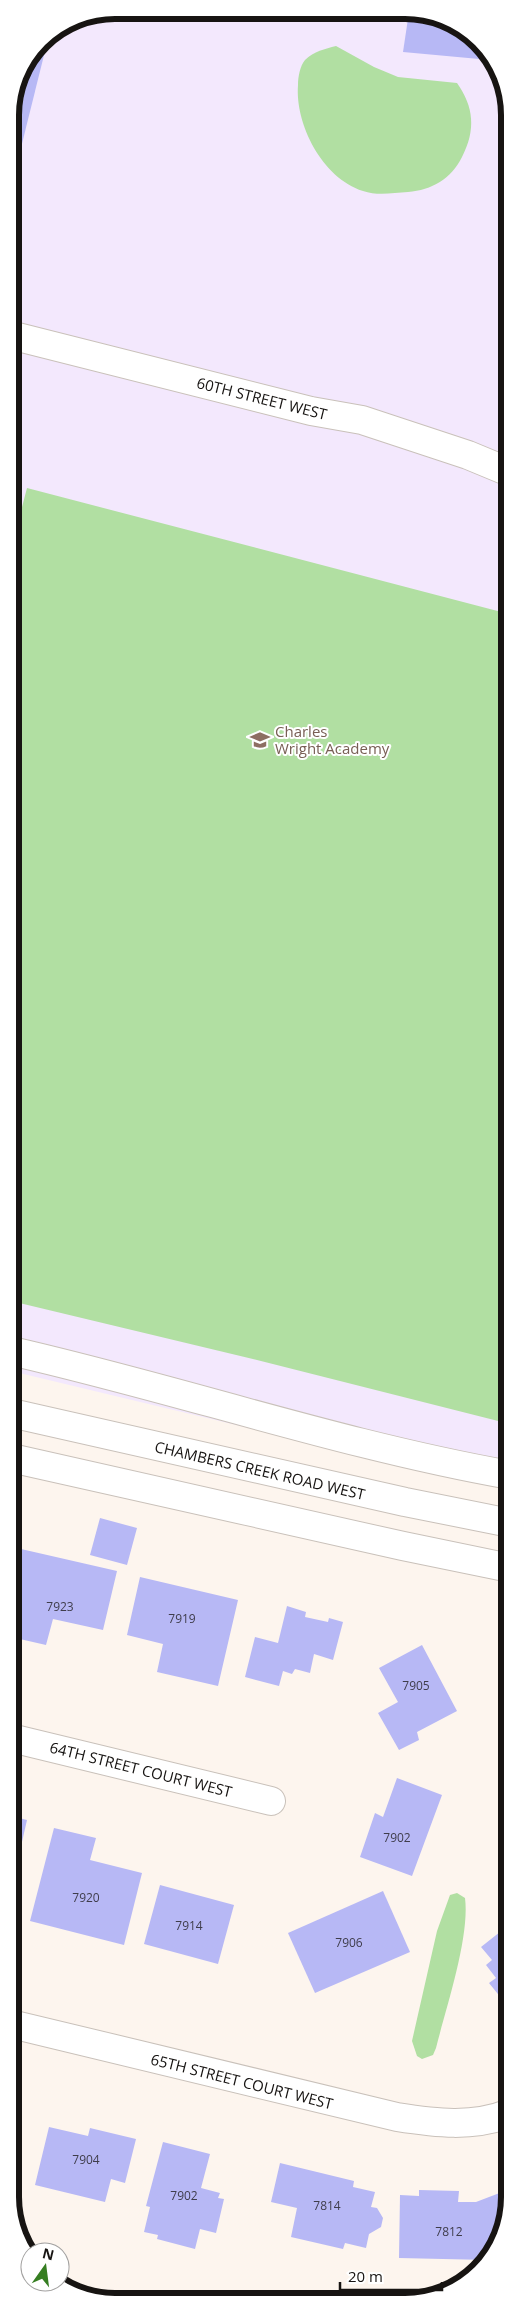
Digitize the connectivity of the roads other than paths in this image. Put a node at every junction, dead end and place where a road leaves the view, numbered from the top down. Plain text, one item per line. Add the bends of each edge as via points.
1 (19, 337) edge
2 (501, 469) edge
3 (19, 1353) edge
4 (19, 1415) edge
5 (19, 1460) edge
6 (501, 1473) edge
7 (501, 1521) edge
8 (501, 1566) edge
9 (19, 1740) edge
10 (271, 1802) dead end
11 (19, 2026) edge
12 (501, 2117) edge

1 - 2 street, 60TH STREET WEST via 311,411 362,420
3 - 6 street via 373,1446
4 - 7 street, CHAMBERS CREEK ROAD WEST
5 - 8 street
9 - 10 street, 64TH STREET COURT WEST
11 - 12 street, 65TH STREET COURT WEST via 359,2109 430,2122 476,2123

